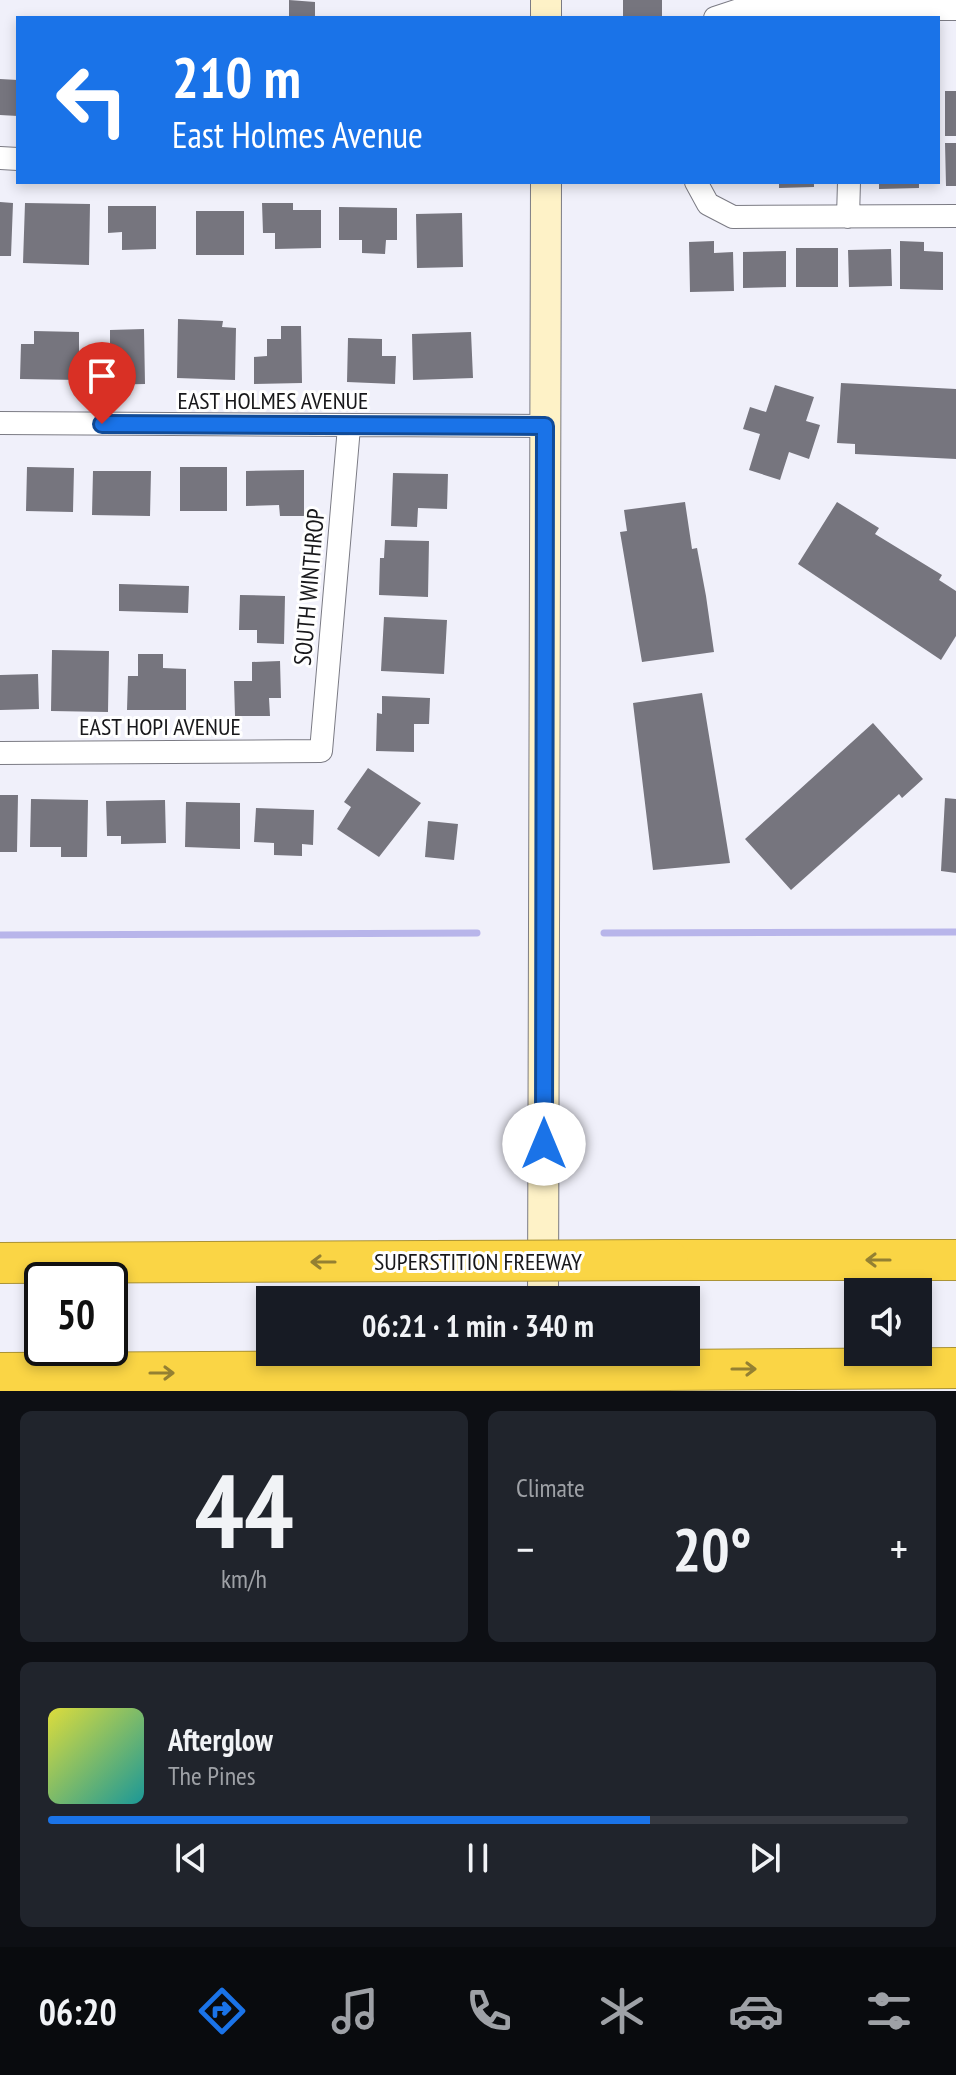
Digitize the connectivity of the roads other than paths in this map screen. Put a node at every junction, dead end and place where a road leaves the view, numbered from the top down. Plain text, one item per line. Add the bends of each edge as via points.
1 (956, 9) edge
2 (851, 13) edge
3 (721, 16) edge
4 (546, 184) edge
5 (697, 184) edge
6 (849, 184) edge
7 (956, 216) edge
8 (848, 217) junction
9 (0, 423) edge
10 (545, 426) junction
11 (349, 427) junction
12 (321, 751) joint
13 (0, 753) edge
14 (956, 1260) edge
15 (0, 1263) edge
16 (543, 1286) edge
17 (543, 1366) edge
18 (956, 1368) edge
19 (0, 1373) edge
20 (543, 1391) edge

1 - 2 street
2 - 3 street via 742,9
4 - 10 main road
5 - 8 street via 708,204 733,217
6 - 8 street
7 - 8 street
9 - 11 street, EAST HOLMES AVENUE
10 - 11 street, EAST HOLMES AVENUE
10 - 16 main road
11 - 12 street, SOUTH WINTHROP
12 - 13 street, EAST HOPI AVENUE
14 -> 15 highway, SUPERSTITION FREEWAY, bridge
17 - 20 main road
19 -> 18 highway, bridge

